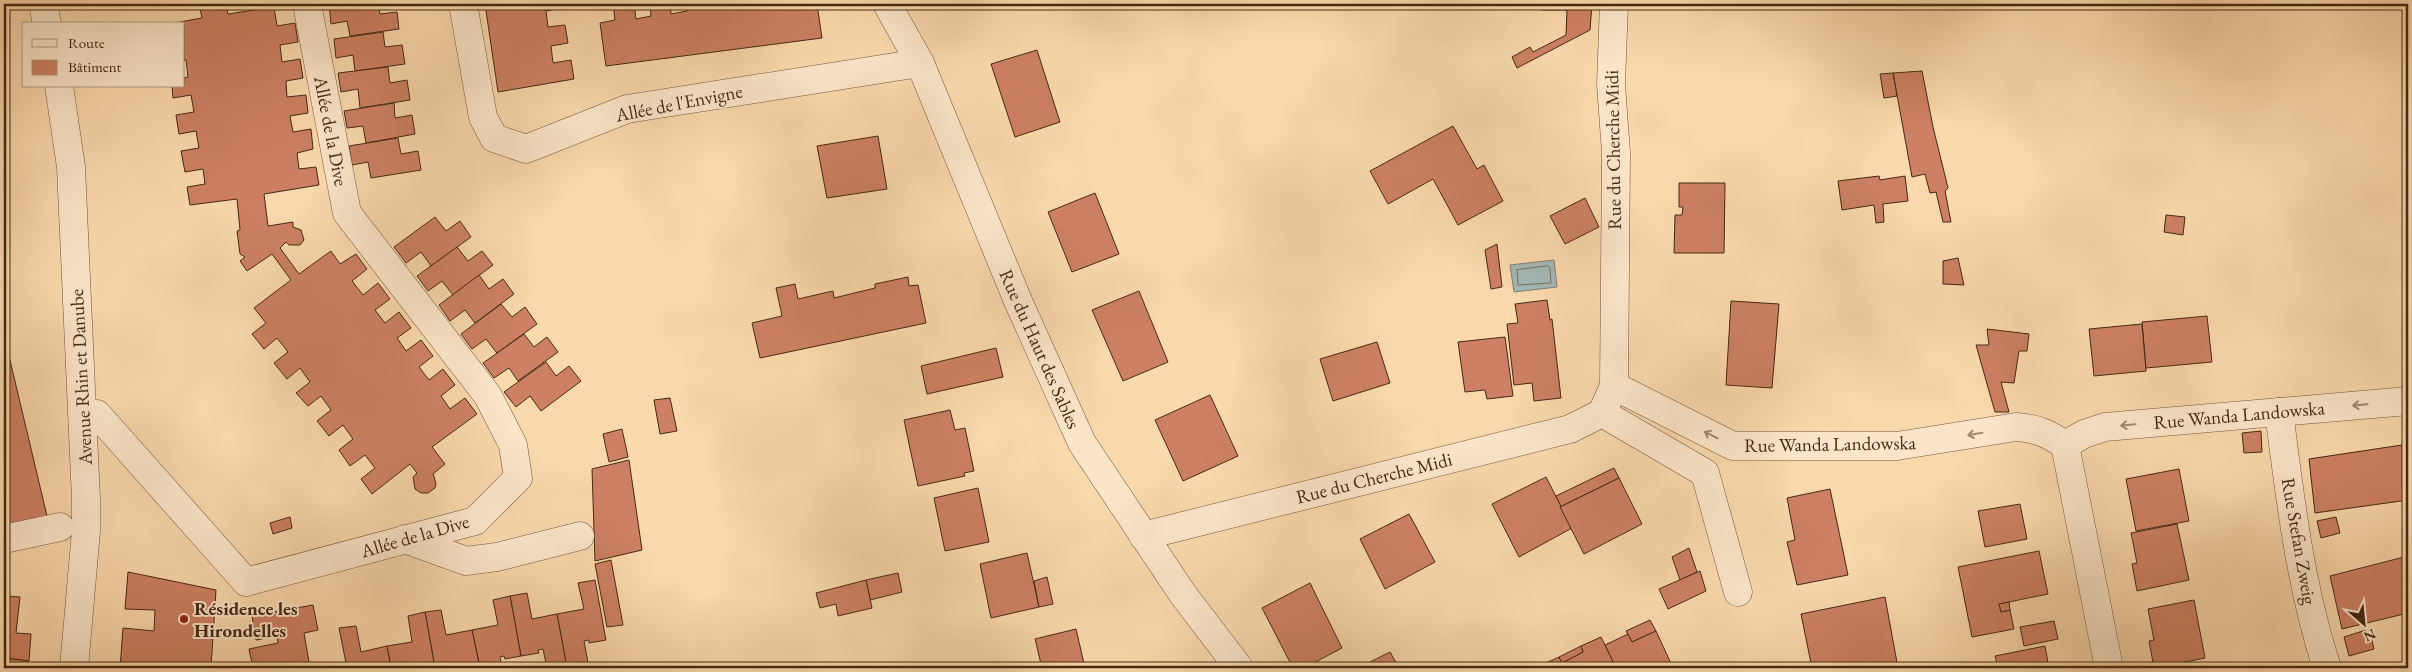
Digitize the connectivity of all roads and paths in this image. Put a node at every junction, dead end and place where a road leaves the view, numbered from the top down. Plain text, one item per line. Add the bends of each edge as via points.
1 (43, 4) edge
2 (307, 4) edge
3 (463, 4) edge
4 (886, 4) edge
5 (1614, 4) edge
6 (47, 22) edge
7 (920, 63) junction
8 (59, 88) edge
9 (1614, 386) junction
10 (2408, 401) edge
11 (2279, 412) junction
12 (1602, 413) junction
13 (83, 414) junction
14 (2065, 445) junction
15 (60, 527) dead end
16 (580, 536) dead end
17 (1143, 536) junction
18 (4, 539) edge
19 (405, 539) junction
20 (1738, 592) dead end
21 (74, 668) edge
22 (1239, 668) edge
23 (2109, 668) edge
24 (2327, 668) edge

1 - 6 street
2 - 19 street, Allée de la Dive via 347,213 488,396 513,445 518,478 475,521
3 - 7 street, Allée de l'Envigne via 483,117 494,138 526,149 627,109
4 - 7 street, Rue du Haut des Sables
5 - 9 street, Rue du Cherche Midi via 1611,84 1616,153
7 - 17 street, Rue du Haut des Sables via 1018,301 1082,444
8 - 13 street, Avenue Rhin et Danube via 71,167
9 - 12 street, Rue du Cherche Midi
14 -> 9 street, Rue Wanda Landowska via 2046,432 2016,427 1897,446 1733,446
10 -> 11 street, Rue Wanda Landowska
11 -> 14 street, Rue Wanda Landowska via 2105,427
11 - 24 street, Rue Stefan Zweig via 2293,522 2317,639
12 - 17 street, Rue du Cherche Midi via 1570,429
12 - 20 street via 1705,473
13 - 19 street, Allée de la Dive via 97,414 246,582
13 - 21 street, Avenue Rhin et Danube via 86,531
14 - 23 street
15 - 18 street
16 - 19 street via 497,557 466,561
17 - 22 street, Rue du Haut des Sables

